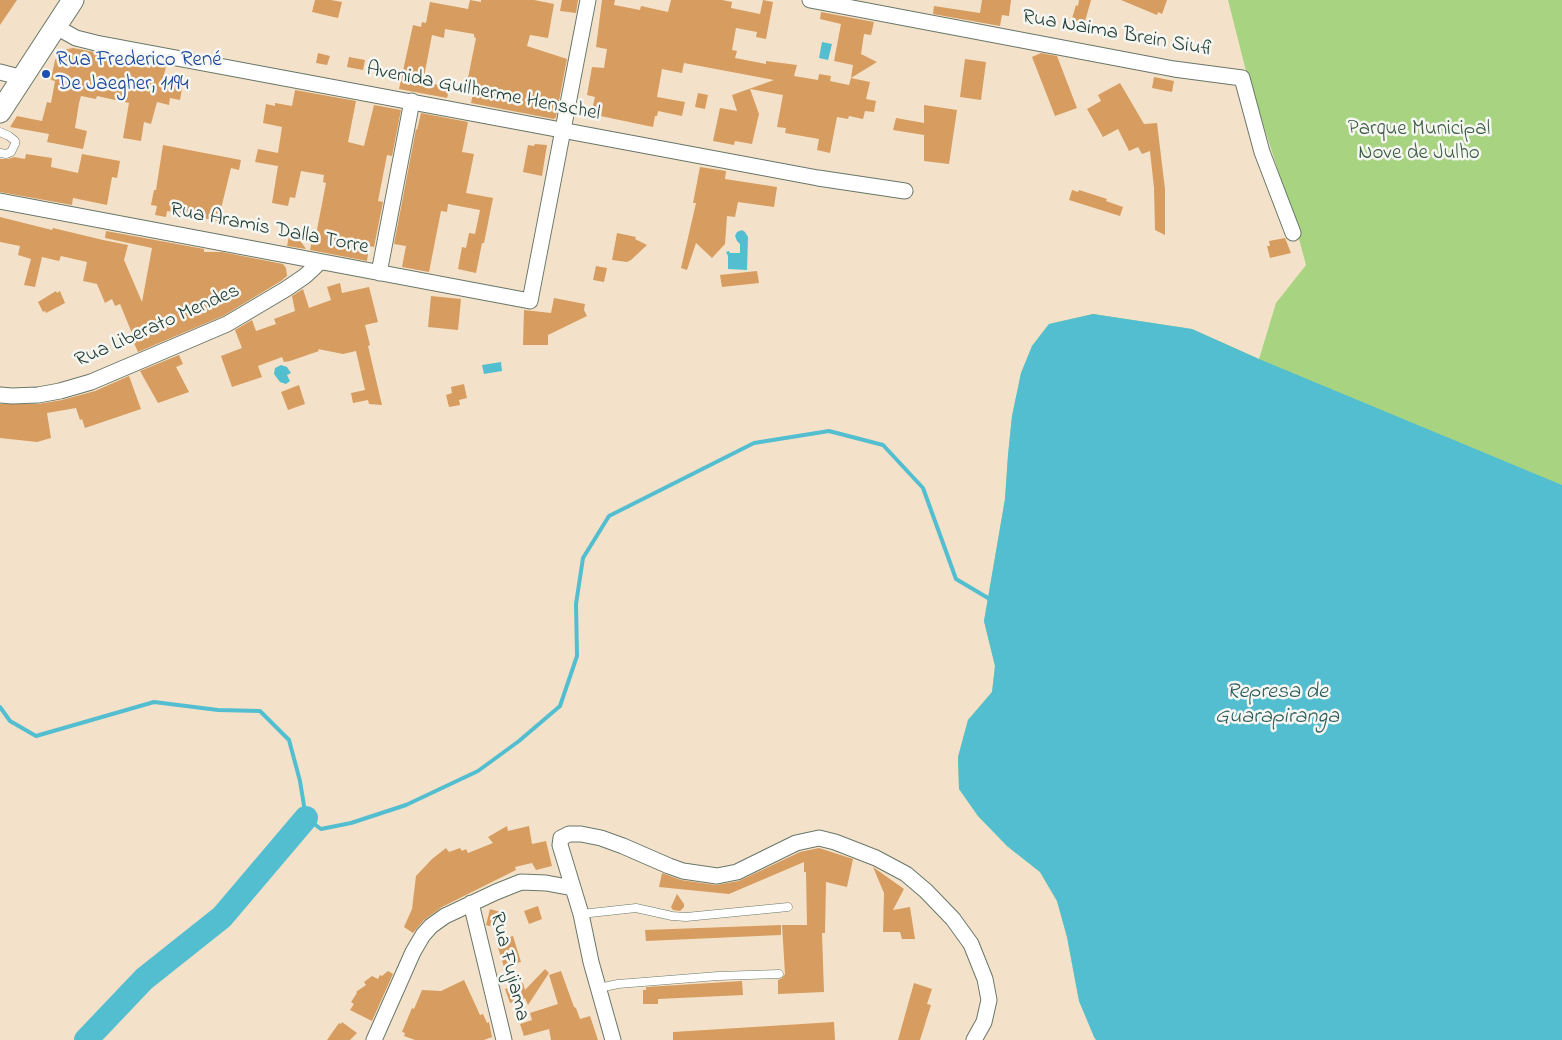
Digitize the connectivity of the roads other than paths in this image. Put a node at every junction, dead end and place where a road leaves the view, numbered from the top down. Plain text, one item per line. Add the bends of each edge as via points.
1 (73, 0) edge
2 (588, 0) edge
3 (810, 0) edge
4 (56, 27) junction
5 (0, 72) edge
6 (22, 78) junction
7 (412, 102) junction
8 (0, 112) edge
9 (562, 130) junction
10 (0, 132) edge
11 (0, 153) edge
12 (905, 191) dead end
13 (0, 201) edge
14 (1292, 233) dead end
15 (320, 262) junction
16 (379, 273) junction
17 (0, 395) edge
18 (573, 888) junction
19 (471, 903) junction
20 (788, 907) dead end
21 (581, 914) junction
22 (779, 974) dead end
23 (599, 988) junction
24 (374, 1040) edge
25 (504, 1040) edge
26 (613, 1040) edge
27 (974, 1040) edge

1 - 4 main road
2 - 9 street
3 - 14 street, Rua Naima Brein Siufi via 1174,69 1242,78 1262,152
4 - 6 main road
4 - 7 street, Avenida Guilherme Henschel via 76,38 96,43
5 - 6 street
6 - 8 main road
7 - 9 street, Avenida Guilherme Henschel
7 - 16 street
9 - 12 street, Avenida Guilherme Henschel
9 - 16 street, Rua Aramis Dalla Torre via 530,301
10 - 11 lane via 15,141 11,152
13 - 15 street, Rua Aramis Dalla Torre
15 - 16 street, Rua Aramis Dalla Torre
15 - 17 street, Rua Liberato Mendes via 286,289 227,324 91,382 38,395
18 - 19 street via 528,882 514,884
18 - 21 street
18 - 27 street via 560,842 569,834 601,838 683,871 717,876 737,872 809,839 835,842 906,874 953,919 971,944 986,979 989,1000 984,1022
19 - 24 street via 445,916 422,935
19 - 25 street, Rua Fujiama
20 - 21 lane via 686,917 636,908
21 - 23 street
22 - 23 lane via 718,976
23 - 26 street

